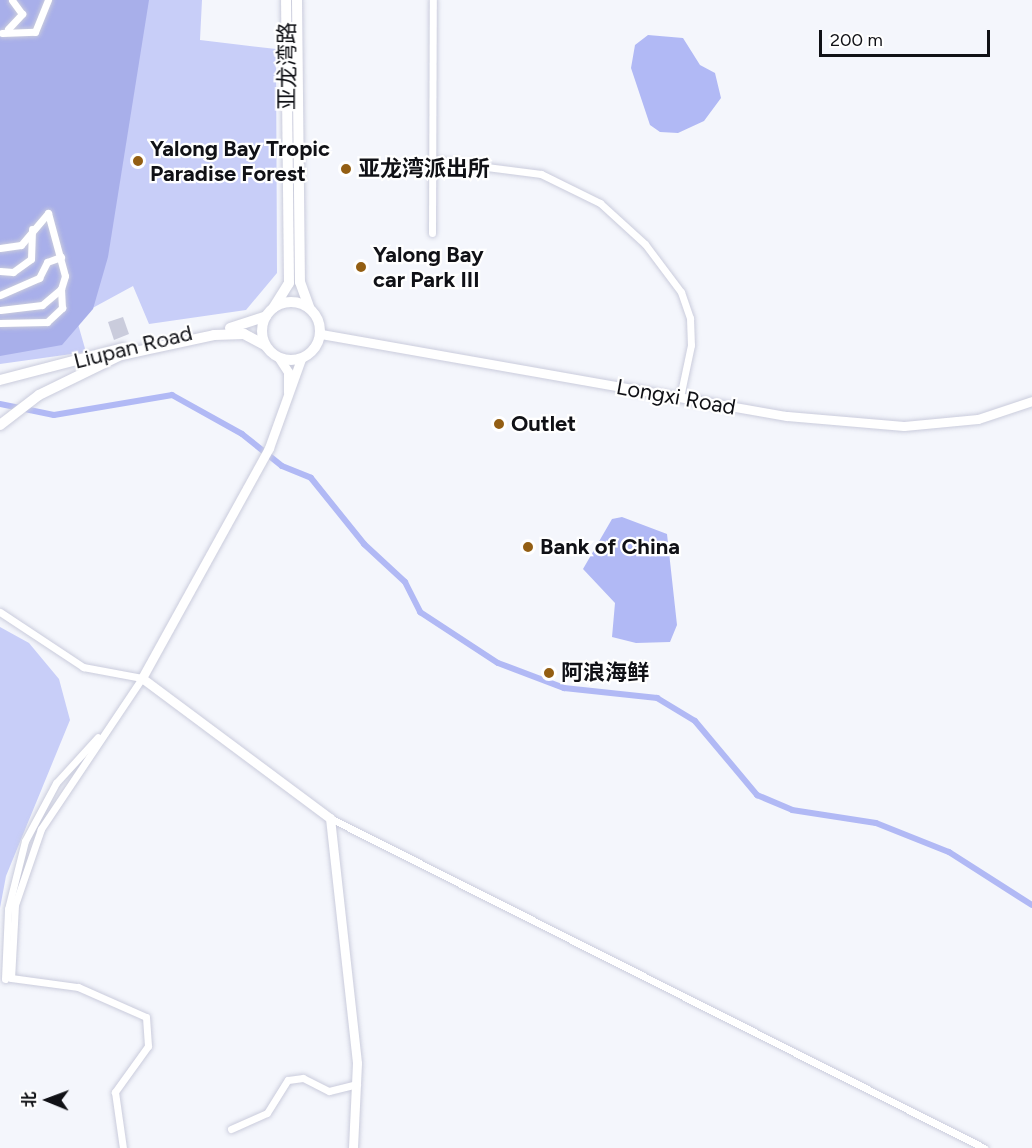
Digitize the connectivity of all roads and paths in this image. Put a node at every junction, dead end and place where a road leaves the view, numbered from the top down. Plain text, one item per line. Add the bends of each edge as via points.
1 (12, 0) edge
2 (48, 0) edge
3 (286, 0) edge
4 (297, 0) edge
5 (433, 0) edge
6 (1, 34) edge
7 (432, 159) junction
8 (32, 229) junction
9 (432, 233) dead end
10 (1, 249) edge
11 (61, 257) junction
12 (0, 272) edge
13 (61, 289) junction
14 (0, 295) edge
15 (274, 307) junction
16 (309, 307) junction
17 (0, 310) edge
18 (266, 316) junction
19 (0, 323) edge
20 (321, 334) junction
21 (265, 345) junction
22 (279, 358) junction
23 (302, 359) junction
24 (0, 380) edge
25 (680, 397) junction
26 (1032, 401) edge
27 (286, 413) junction
28 (1, 424) edge
29 (0, 612) edge
30 (142, 678) junction
31 (330, 818) junction
32 (357, 1084) junction
33 (231, 1129) dead end
34 (123, 1148) edge
35 (353, 1148) edge
36 (984, 1148) edge

1 - 6 street via 22,14
2 - 6 street via 35,32
3 - 15 main road, 亚龙湾路 via 289,283
4 - 16 main road, 亚龙湾路 via 300,282
5 - 7 street
7 - 9 street
7 - 25 street via 540,174 600,203 645,244 681,292 690,318 691,345
8 - 10 street via 21,245
8 - 11 street via 43,214 52,215
8 - 12 street via 31,259 13,272
11 - 13 street
11 - 14 street via 47,262 39,278
13 - 17 street via 34,309
13 - 19 street via 62,308 47,322
15 - 16 main road via 298,302
15 - 18 main road
16 - 20 main road
18 - 21 main road
18 - 24 main road, Liupan Road via 246,326 163,338
20 - 23 main road
20 - 25 street, Longxi Road
21 - 22 main road
21 - 28 main road, Liupan Road via 237,334 160,344 82,371
22 - 23 main road
22 - 27 street via 289,378
23 - 27 street
25 - 26 street, Longxi Road via 787,416 904,426 978,419
27 - 30 street
29 - 30 street via 67,659
30 - 31 street
30 - 34 street via 113,723 56,783 25,841 8,909 8,980 78,987 146,1017 148,1046 115,1092
31 - 32 street
31 - 36 street
32 - 33 street via 328,1091 303,1078 288,1080 267,1113
32 - 35 street

